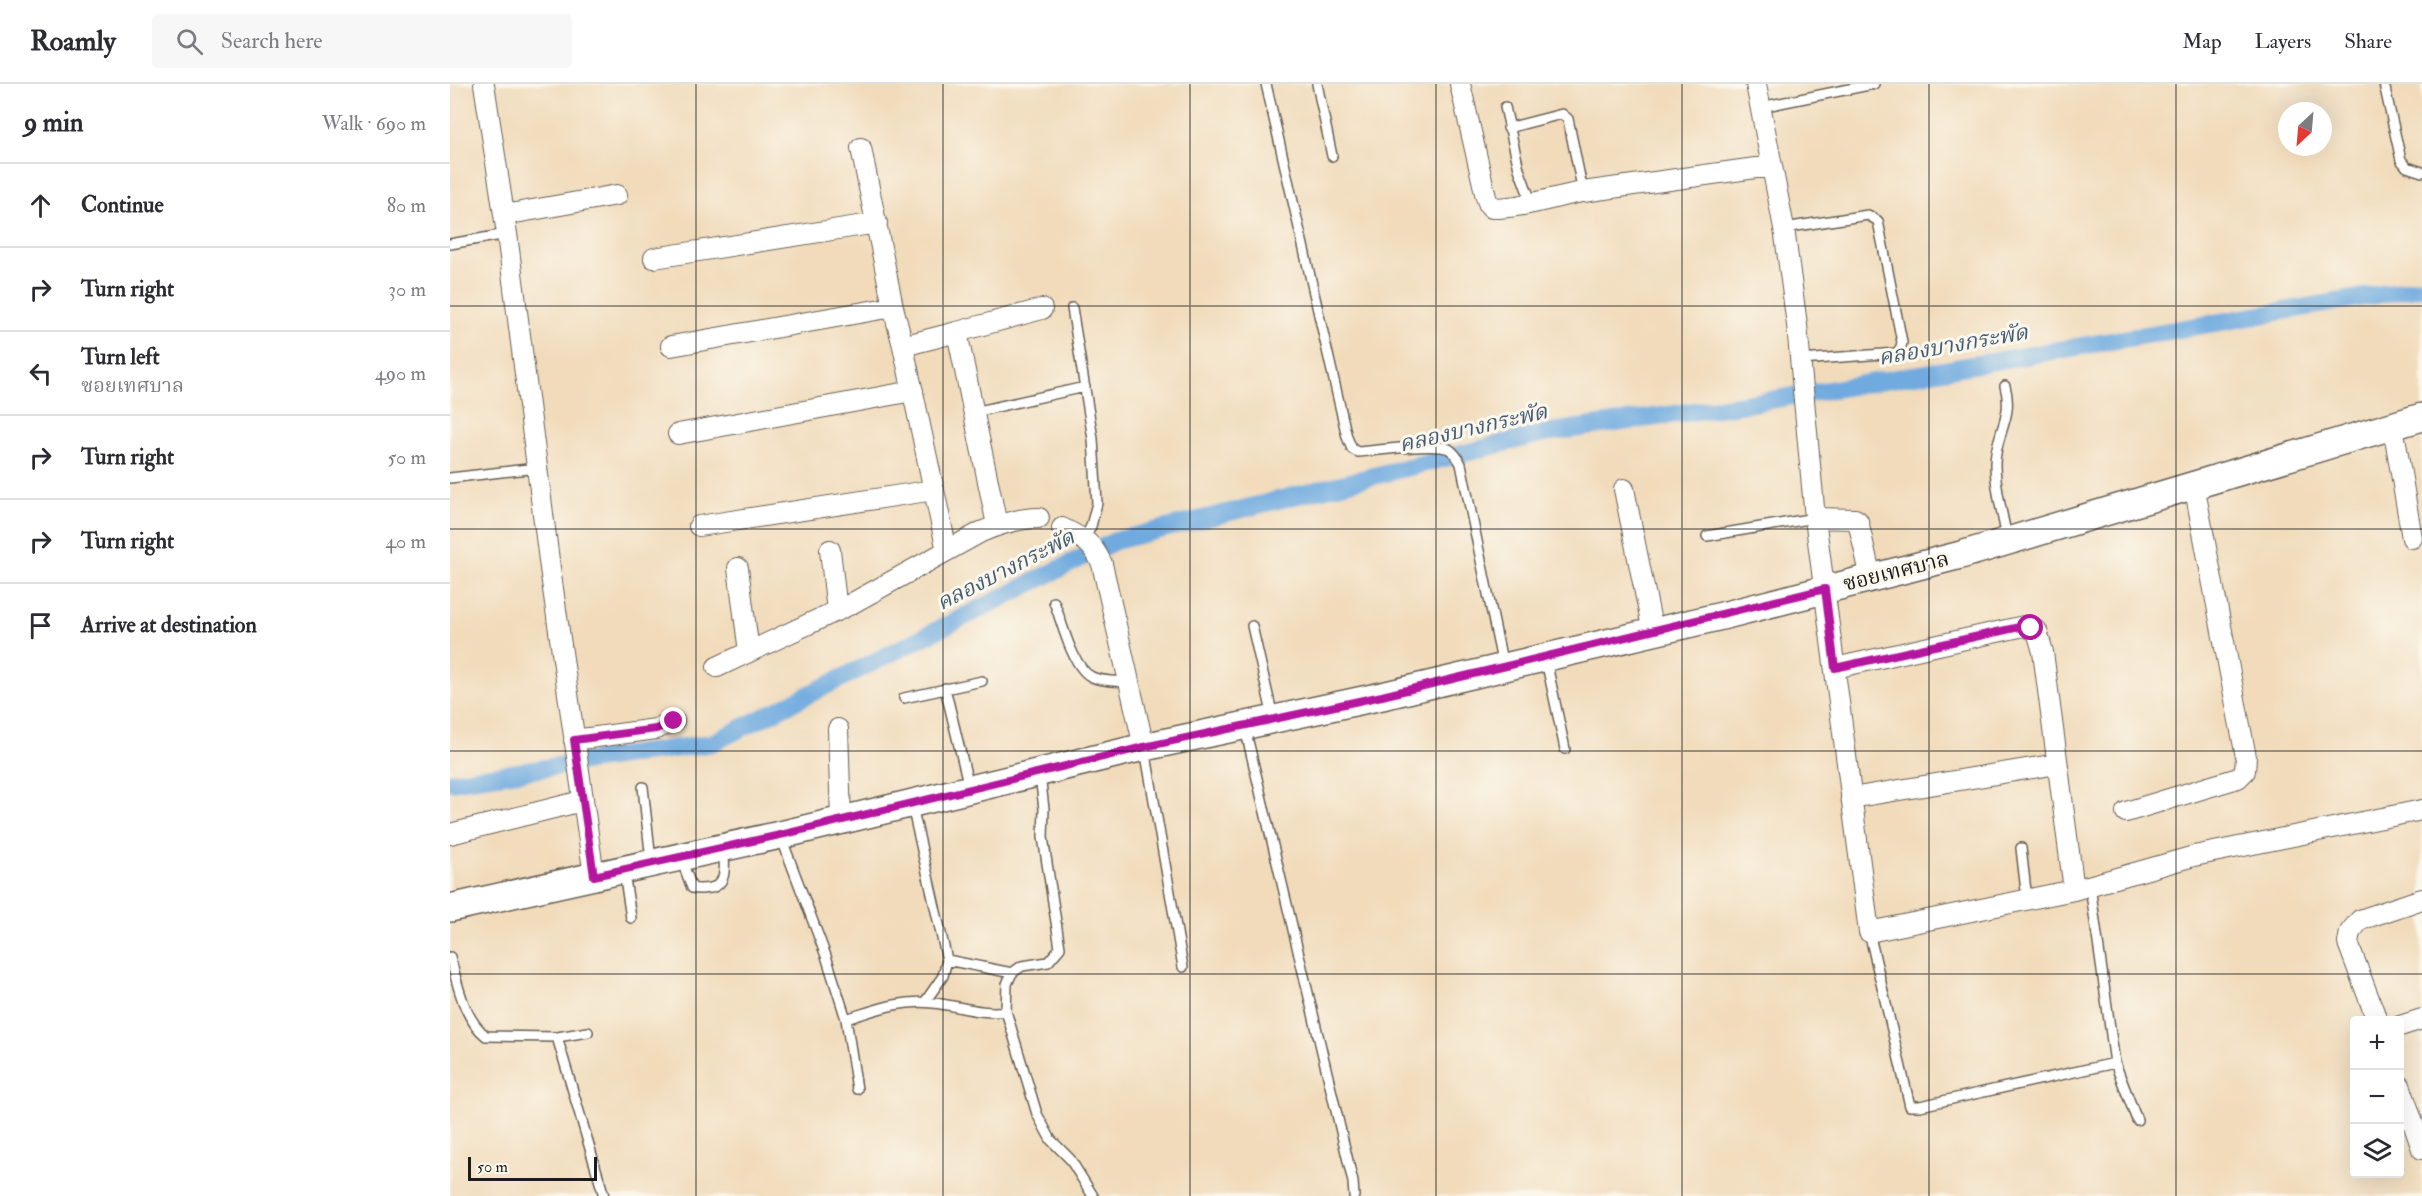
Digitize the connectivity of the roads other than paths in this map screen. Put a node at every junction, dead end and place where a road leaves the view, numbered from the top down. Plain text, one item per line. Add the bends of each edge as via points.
1 (484, 84) edge
2 (1266, 84) edge
3 (1317, 84) edge
4 (1460, 84) edge
5 (1756, 84) edge
6 (1874, 84) edge
7 (2384, 84) edge
8 (1505, 107) dead end
9 (1761, 107) junction
10 (1508, 128) junction
11 (861, 148) dead end
12 (1332, 156) dead end
13 (1770, 166) junction
14 (2422, 172) edge
15 (1583, 192) junction
16 (617, 195) dead end
17 (1532, 204) junction
18 (877, 223) junction
19 (505, 224) junction
20 (1784, 228) junction
21 (450, 244) edge
22 (654, 258) dead end
23 (893, 307) junction
24 (1072, 308) dead end
25 (1042, 309) dead end
26 (957, 332) junction
27 (671, 346) dead end
28 (903, 346) junction
29 (1801, 360) junction
30 (2005, 386) dead end
31 (1085, 387) junction
32 (913, 392) junction
33 (974, 412) junction
34 (2422, 417) edge
35 (2392, 426) junction
36 (678, 434) dead end
37 (537, 468) junction
38 (450, 478) edge
39 (2194, 485) junction
40 (1624, 489) dead end
41 (934, 490) junction
42 (1039, 518) dead end
43 (1815, 518) junction
44 (997, 525) junction
45 (699, 526) dead end
46 (1062, 528) dead end
47 (1707, 536) dead end
48 (2412, 538) dead end
49 (2007, 541) junction
50 (830, 550) dead end
51 (947, 550) junction
52 (1094, 550) junction
53 (738, 568) dead end
54 (1871, 578) junction
55 (1825, 589) junction
56 (1054, 602) dead end
57 (837, 611) junction
58 (1252, 626) dead end
59 (1653, 632) junction
60 (749, 652) junction
61 (1545, 658) junction
62 (717, 667) dead end
63 (1503, 667) junction
64 (1835, 668) junction
65 (982, 681) dead end
66 (1129, 682) junction
67 (945, 688) junction
68 (904, 698) dead end
69 (1274, 719) junction
70 (674, 721) dead end
71 (1244, 725) junction
72 (838, 729) dead end
73 (574, 740) junction
74 (1144, 747) junction
75 (1565, 749) dead end
76 (2057, 764) junction
77 (1040, 772) junction
78 (643, 787) dead end
79 (969, 789) junction
80 (1851, 798) junction
81 (582, 801) junction
82 (911, 803) junction
83 (2422, 810) edge
84 (2126, 812) dead end
85 (842, 820) junction
86 (450, 834) edge
87 (780, 835) junction
88 (724, 847) junction
89 (2021, 848) dead end
90 (680, 857) junction
91 (652, 863) junction
92 (624, 870) junction
93 (594, 876) junction
94 (2082, 888) junction
95 (2422, 899) edge
96 (2027, 900) junction
97 (450, 908) edge
98 (631, 918) dead end
99 (1869, 932) junction
100 (450, 957) edge
101 (947, 960) junction
102 (1183, 967) dead end
103 (1012, 973) junction
104 (925, 1002) junction
105 (1006, 1011) junction
106 (2375, 1016) edge
107 (2422, 1018) edge
108 (846, 1019) junction
109 (2404, 1025) edge
110 (588, 1032) dead end
111 (557, 1037) junction
112 (2115, 1063) junction
113 (857, 1089) dead end
114 (2404, 1097) edge
115 (2137, 1120) dead end
116 (2422, 1149) edge
117 (604, 1196) edge
118 (1093, 1196) edge
119 (1354, 1196) edge

1 - 19 street
2 - 63 lane via 1352,449 1358,452 1436,446 1451,450 1461,464
3 - 12 lane
4 - 17 street via 1489,205 1499,208
5 - 9 street
6 - 9 lane
7 - 14 lane via 2401,160 2407,167
8 - 10 lane
9 - 13 street
10 - 15 lane via 1562,114 1568,119
10 - 17 lane
11 - 18 street
13 - 15 street
13 - 20 street
15 - 17 street
16 - 19 street
18 - 22 street
18 - 23 street
19 - 21 lane
19 - 37 street
20 - 29 street
20 - 29 lane via 1875,218 1902,342 1897,353
23 - 27 street
23 - 28 street
24 - 31 lane
25 - 26 street
26 - 28 street
26 - 33 street
28 - 32 street
29 - 43 street
30 - 49 lane via 2008,411 1995,466
31 - 33 lane
31 - 52 lane via 1097,503 1091,526
32 - 36 street
32 - 41 street
33 - 44 street
34 - 35 street, ซอยเทศบาล
35 - 39 street, ซอยเทศบาล
35 - 48 street
37 - 38 lane
37 - 73 street
39 - 49 street, ซอยเทศบาล
39 - 84 street via 2246,757 2245,771 2238,778
40 - 59 street
41 - 45 street
41 - 51 street
42 - 44 street
43 - 47 lane
43 - 54 street via 1858,520
43 - 55 street
44 - 51 street
46 - 52 street
49 - 54 street, ซอยเทศบาล
50 - 57 street
51 - 57 street
52 - 66 street
53 - 60 street
54 - 55 street, ซอยเทศบาล
55 - 59 street, ซอยเทศบาล
55 - 64 street
56 - 66 lane via 1081,670 1099,680
57 - 60 street
58 - 69 lane
59 - 61 street, ซอยเทศบาล
60 - 62 street
61 - 63 street, ซอยเทศบาล
61 - 75 lane
63 - 69 street, ซอยเทศบาล
64 - 76 street via 2024,626 2031,628 2037,631 2041,642
64 - 80 street
65 - 67 lane
66 - 74 street
67 - 68 lane
67 - 79 lane
69 - 71 street, ซอยเทศบาล
70 - 73 street via 656,729
71 - 74 street, ซอยเทศบาล
71 - 119 lane
72 - 85 street
73 - 81 street
74 - 77 street, ซอยเทศบาล
74 - 102 lane
76 - 80 street
76 - 94 street
77 - 79 street, ซอยเทศบาล
77 - 103 lane via 1043,837 1060,948 1048,962 1022,966
78 - 91 lane
79 - 82 street, ซอยเทศบาล
80 - 99 street
81 - 86 street
81 - 93 street
82 - 85 street, ซอยเทศบาล
82 - 101 lane
83 - 94 street via 2194,856
85 - 87 street, ซอยเทศบาล
87 - 88 street, ซอยเทศบาล
87 - 108 lane
88 - 90 street, ซอยเทศบาล
88 - 90 lane via 723,878 715,887 692,888
89 - 96 lane
90 - 91 street, ซอยเทศบาล
91 - 92 street, ซอยเทศบาล
92 - 93 street, ซอยเทศบาล
92 - 98 lane
93 - 97 street, ซอยเทศบาล
94 - 96 street
94 - 112 lane
95 - 106 street via 2360,920 2350,932 2348,943
96 - 99 street
99 - 112 lane via 1910,1106
100 - 111 lane via 465,1005 477,1029 486,1036
101 - 103 lane
101 - 104 lane via 943,976
103 - 105 lane via 1007,984
104 - 105 lane via 986,1012
104 - 108 lane via 892,1004
105 - 118 lane via 1037,1114 1051,1140 1070,1159
107 - 109 street
108 - 113 lane
110 - 111 lane
111 - 117 lane
112 - 115 lane
114 - 116 street

